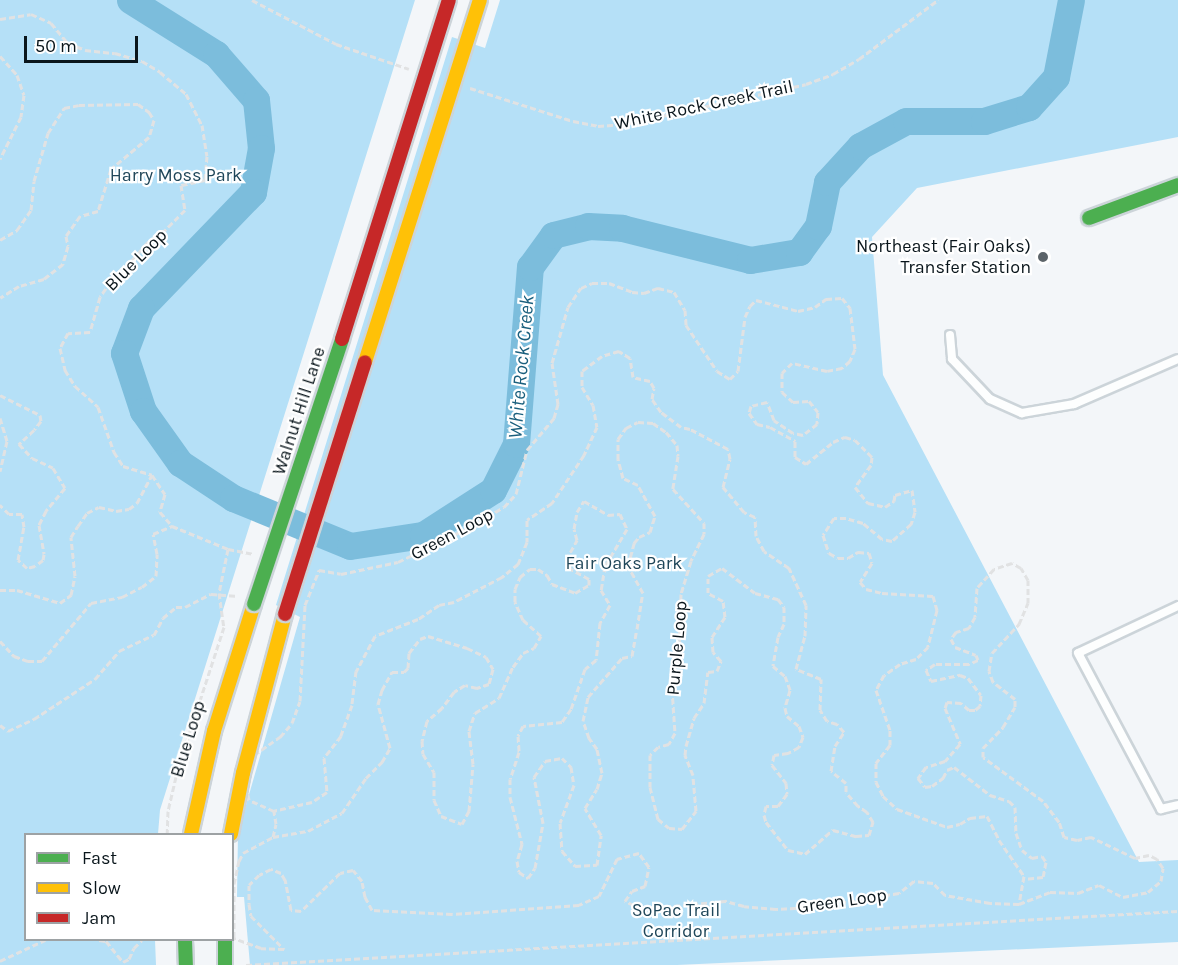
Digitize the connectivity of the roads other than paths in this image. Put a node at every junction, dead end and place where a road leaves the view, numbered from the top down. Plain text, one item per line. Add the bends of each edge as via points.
1 (449, 0) edge
2 (480, 0) edge
3 (1178, 185) edge
4 (1089, 218) dead end
5 (950, 335) dead end
6 (1178, 359) edge
7 (1178, 606) edge
8 (1178, 805) edge
9 (191, 833) edge
10 (231, 833) edge
11 (185, 941) edge
12 (225, 941) edge
13 (186, 965) edge
14 (225, 965) edge

1 - 9 main road, Walnut Hill Lane, bridge via 214,731
2 - 10 main road, bridge via 285,614
3 - 4 main road
5 - 6 lane via 952,360 990,399 1022,413 1074,404
7 - 8 lane via 1078,653 1161,809
11 - 13 main road
12 - 14 main road

